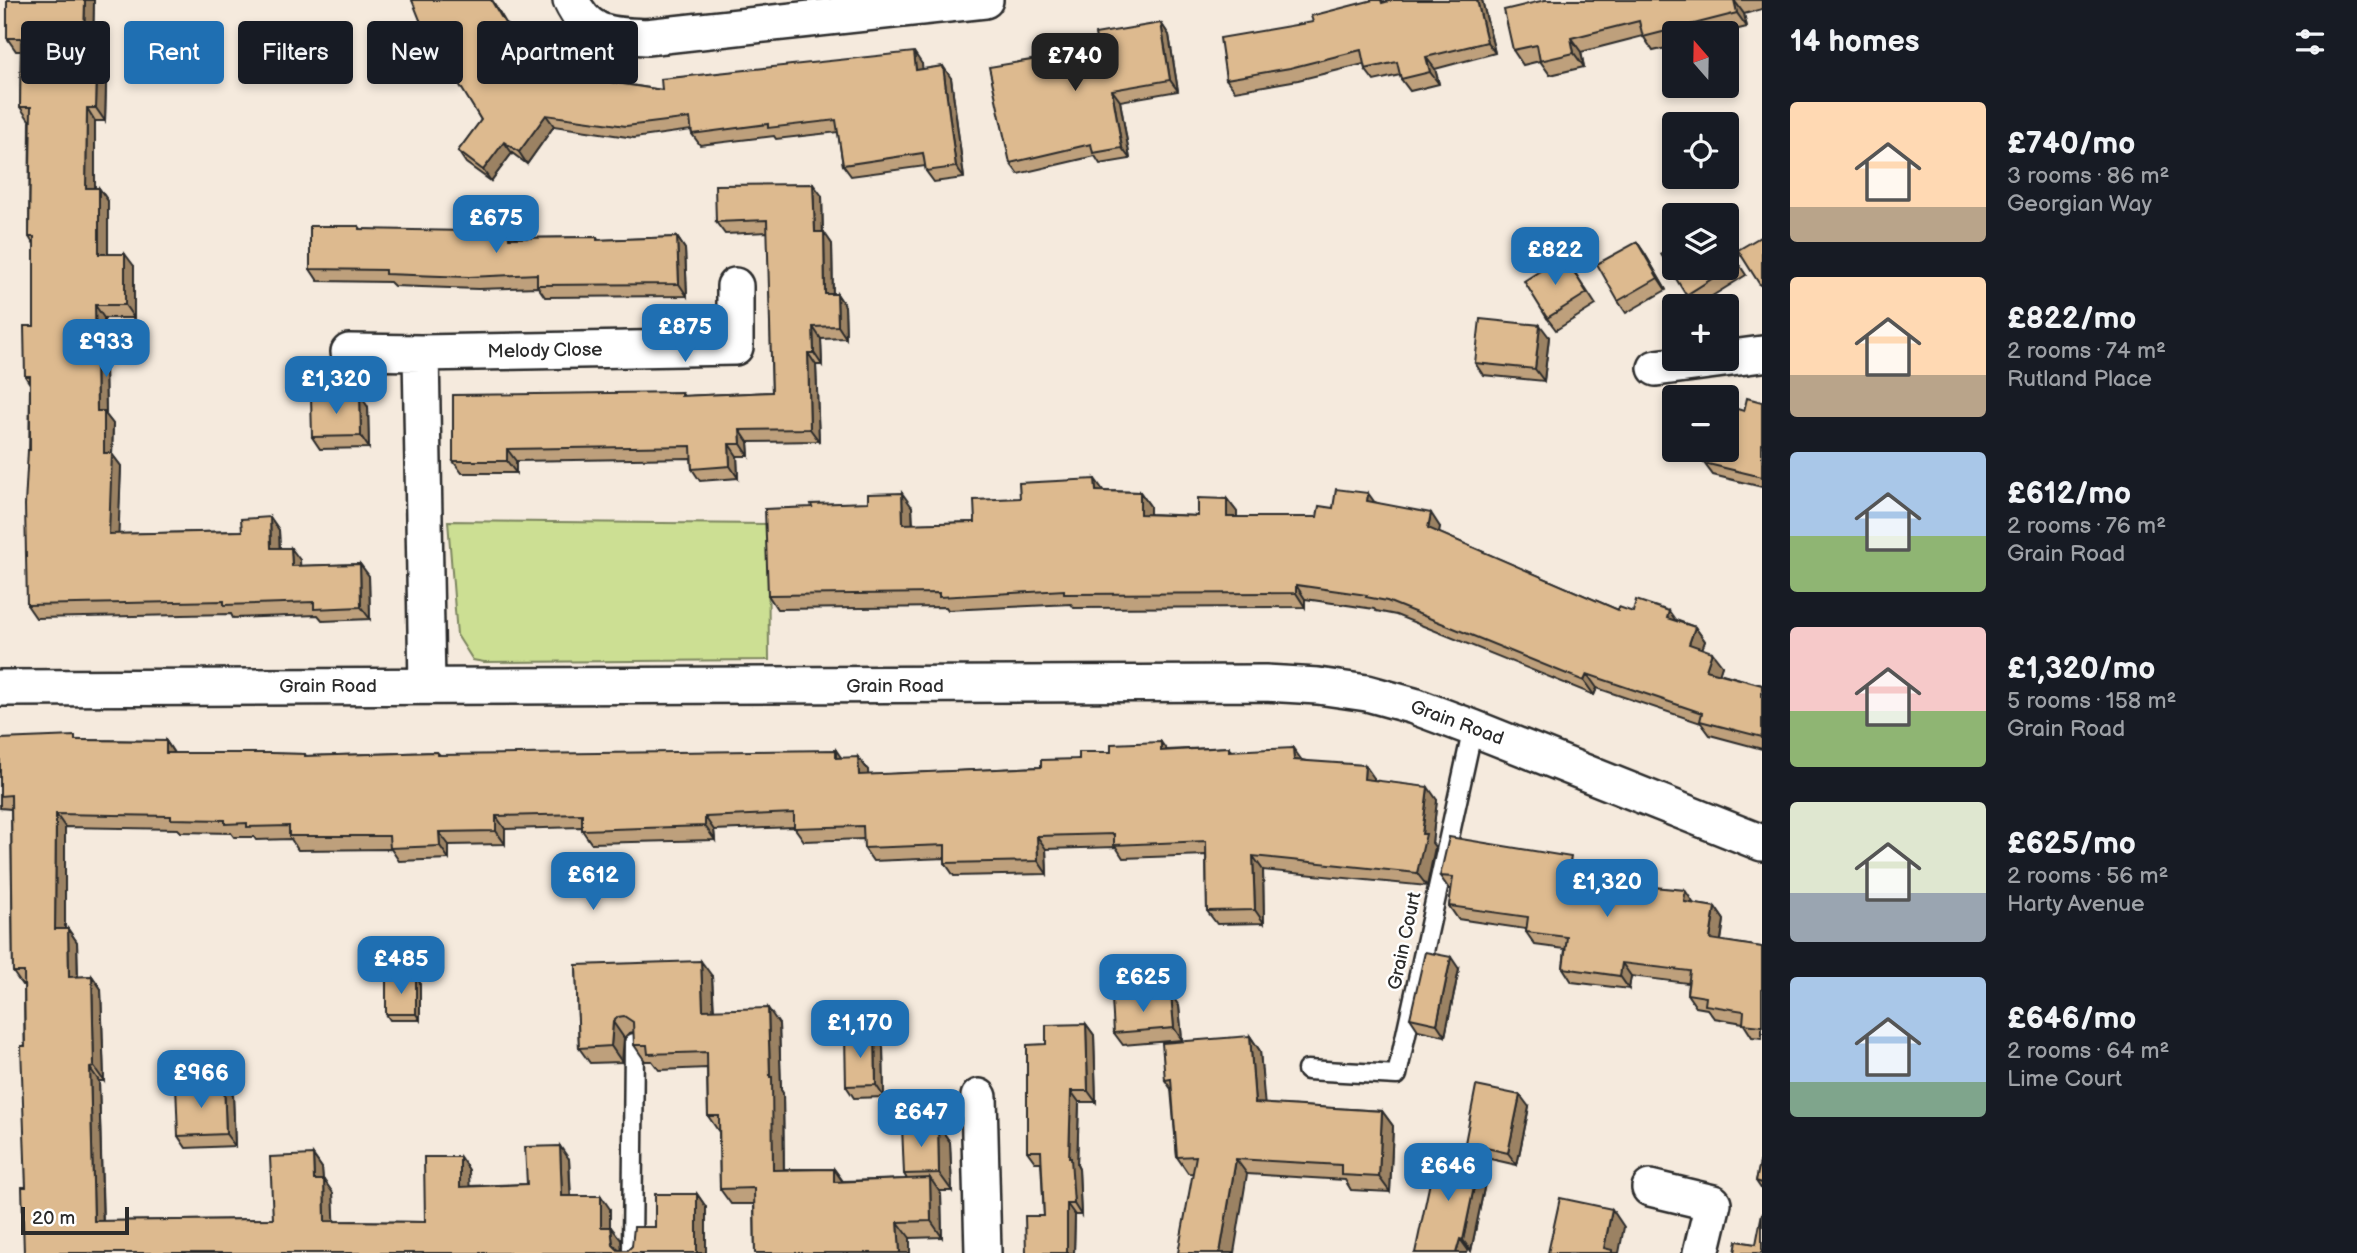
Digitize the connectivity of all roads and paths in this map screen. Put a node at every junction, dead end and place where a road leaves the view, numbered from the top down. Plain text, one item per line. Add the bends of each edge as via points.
1 (572, 0) edge
2 (985, 0) edge
3 (946, 2) edge
4 (734, 286) dead end
5 (349, 352) dead end
6 (421, 353) junction
7 (1762, 354) edge
8 (1656, 368) dead end
9 (427, 685) junction
10 (0, 688) edge
11 (1473, 728) junction
12 (1762, 844) edge
13 (634, 1044) edge
14 (1307, 1070) dead end
15 (979, 1097) dead end
16 (1650, 1188) dead end
17 (632, 1253) edge
18 (983, 1253) edge
19 (1701, 1253) edge

1 - 3 street via 577,13 602,34 646,37
2 - 3 street
4 - 6 street, Melody Close via 735,347
5 - 6 street, Melody Close
6 - 9 street
7 - 8 street
9 - 10 street, Grain Road
9 - 11 street, Grain Road via 1265,683 1367,693
11 - 12 street, Grain Road
11 - 14 lane, Grain Court via 1397,1075
13 - 17 lane
15 - 18 street
16 - 19 street via 1713,1203

